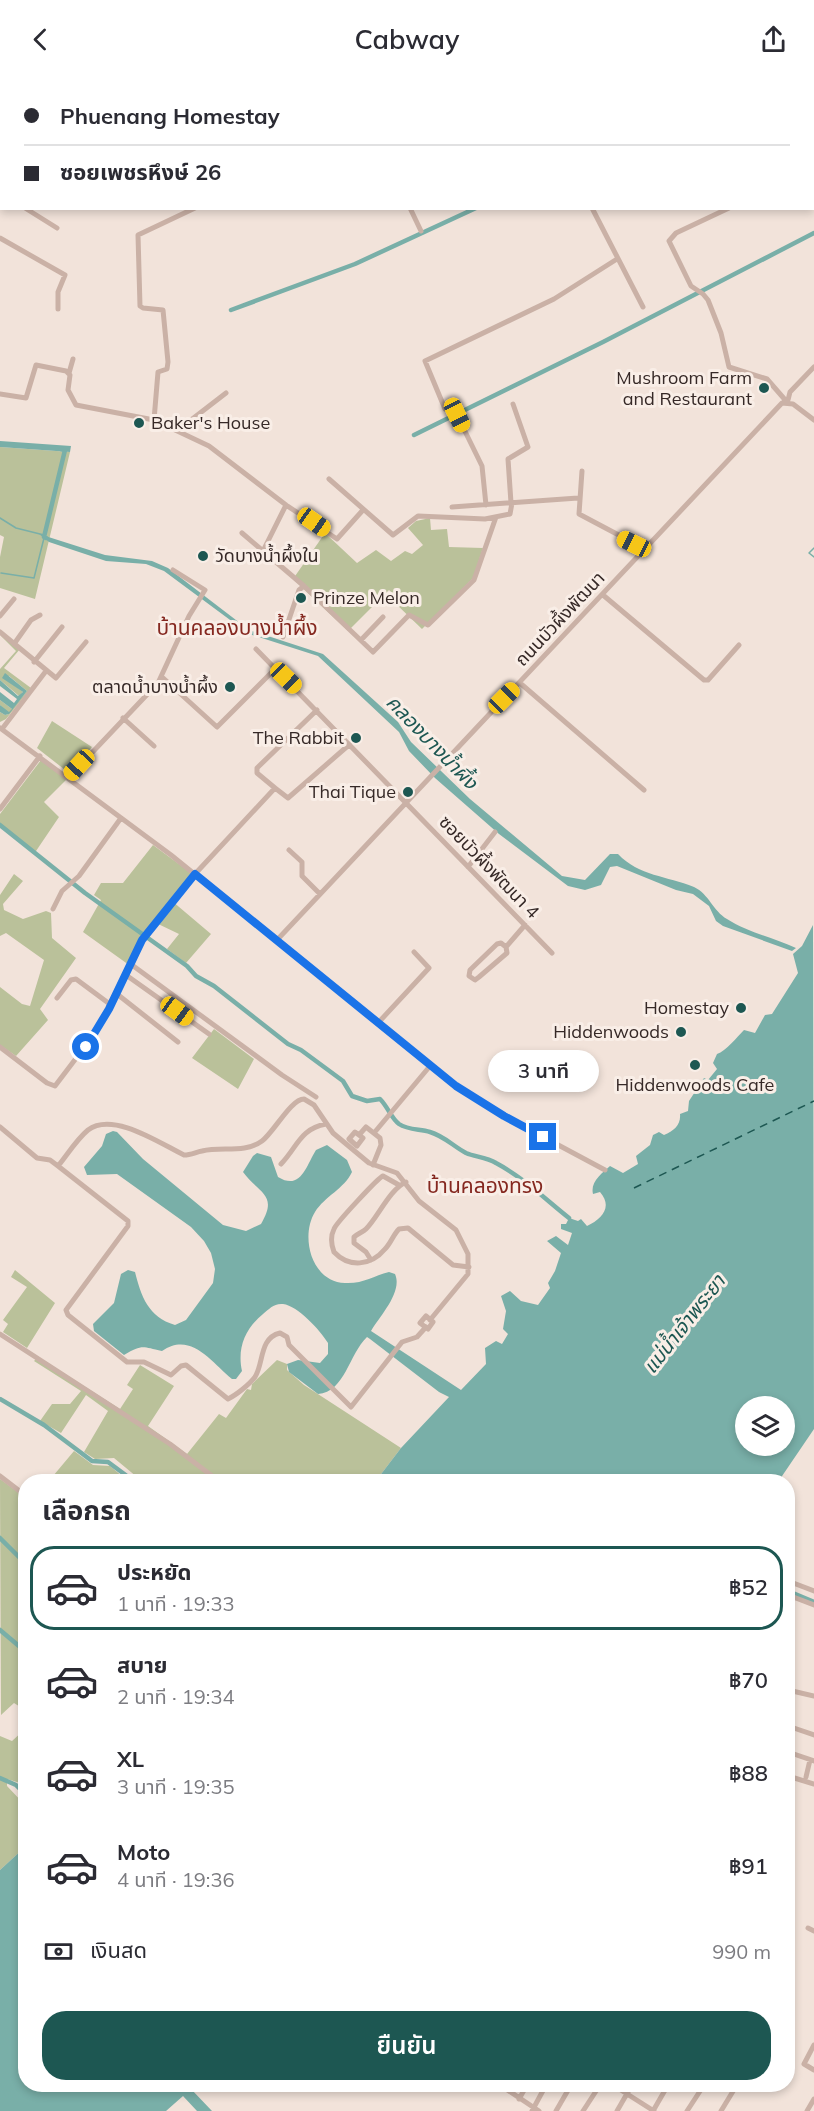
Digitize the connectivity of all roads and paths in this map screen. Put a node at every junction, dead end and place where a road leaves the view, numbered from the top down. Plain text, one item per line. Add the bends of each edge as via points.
1 (28, 210) edge
2 (191, 210) edge
3 (411, 210) edge
4 (593, 210) edge
5 (725, 210) edge
6 (57, 228) dead end
7 (421, 231) dead end
8 (0, 238) edge
9 (617, 259) junction
10 (643, 307) dead end
11 (58, 309) dead end
12 (73, 359) dead end
13 (814, 367) edge
14 (69, 373) junction
15 (226, 393) dead end
16 (0, 394) edge
17 (789, 403) junction
18 (513, 404) dead end
19 (154, 420) junction
20 (814, 420) edge
21 (178, 430) junction
22 (582, 471) dead end
23 (329, 479) dead end
24 (578, 498) junction
25 (512, 503) junction
26 (486, 505) junction
27 (286, 506) junction
28 (452, 507) dead end
29 (363, 510) junction
30 (496, 517) junction
31 (242, 533) dead end
32 (647, 550) junction
33 (263, 551) junction
34 (173, 570) dead end
35 (304, 586) junction
36 (603, 595) junction
37 (14, 599) dead end
38 (40, 615) dead end
39 (0, 616) edge
40 (383, 617) dead end
41 (62, 627) dead end
42 (0, 632) edge
43 (283, 637) dead end
44 (361, 640) junction
45 (86, 642) dead end
46 (14, 644) junction
47 (739, 645) dead end
48 (255, 649) dead end
49 (34, 662) junction
50 (276, 668) junction
51 (46, 671) junction
52 (162, 677) junction
53 (520, 683) junction
54 (317, 710) junction
55 (123, 718) junction
56 (1, 728) edge
57 (350, 744) junction
58 (154, 746) dead end
59 (40, 756) junction
60 (68, 777) junction
61 (275, 788) junction
62 (644, 790) dead end
63 (405, 802) junction
64 (0, 809) edge
65 (121, 818) junction
66 (495, 832) dead end
67 (289, 850) dead end
68 (468, 867) junction
69 (195, 874) junction
70 (320, 894) junction
71 (53, 909) dead end
72 (525, 925) junction
73 (277, 940) junction
74 (506, 947) junction
75 (414, 952) dead end
76 (552, 953) dead end
77 (132, 964) junction
78 (126, 975) junction
79 (117, 994) junction
80 (57, 998) dead end
81 (111, 1005) junction
82 (378, 1023) junction
83 (209, 1035) dead end
84 (178, 1042) dead end
85 (0, 1047) edge
86 (430, 1066) junction
87 (316, 1097) dead end
88 (326, 1124) junction
89 (0, 1127) edge
90 (374, 1133) junction
91 (359, 1135) dead end
92 (281, 1164) dead end
93 (373, 1165) junction
94 (58, 1166) junction
95 (605, 1170) dead end
96 (406, 1182) junction
97 (399, 1185) junction
98 (371, 1260) junction
99 (469, 1267) junction
100 (0, 1334) edge
101 (209, 1474) edge
102 (0, 1476) edge
103 (18, 1490) edge
104 (795, 1584) edge
105 (814, 1591) edge
106 (795, 1598) edge
107 (814, 1605) edge
108 (795, 1692) edge
109 (814, 1696) edge
110 (795, 1728) edge
111 (814, 1735) edge
112 (795, 1755) edge
113 (812, 1761) edge
114 (806, 1777) dead end
115 (795, 1778) edge
116 (814, 1784) edge
117 (808, 1928) dead end
118 (814, 1931) edge
119 (814, 2045) edge
120 (814, 2070) edge
121 (510, 2092) edge
122 (523, 2092) edge
123 (543, 2092) edge
124 (568, 2092) edge
125 (595, 2092) edge
126 (622, 2092) edge
127 (628, 2092) edge
128 (664, 2092) edge
129 (699, 2092) edge
130 (733, 2092) edge
131 (626, 2095) junction
132 (519, 2099) junction
133 (814, 2099) edge
134 (535, 2110) edge
135 (556, 2111) edge
136 (583, 2111) edge
137 (617, 2111) edge
138 (654, 2111) edge
139 (687, 2111) edge
140 (721, 2111) edge
141 (807, 2111) edge

1 - 6 street
2 - 19 street via 138,236 140,306 163,310 168,362 167,369 158,373
3 - 7 street
4 - 9 street
5 - 17 street via 671,236 671,247 691,286 703,294 718,325 729,367 767,379
8 - 11 street via 65,274
9 - 10 street
9 - 26 street via 554,299 425,361 445,409 457,415 482,466
12 - 14 street
13 - 17 street, ถนนบัวผึ้งพัฒนา via 790,392
14 - 16 street via 36,365 26,398
14 - 19 street via 69,390 78,406
15 - 21 street
17 - 20 street
17 - 32 street, ถนนบัวผึ้งพัฒนา via 782,403
18 - 25 street via 528,449 508,459
19 - 21 street
21 - 27 street via 221,453
22 - 24 street
23 - 29 street
24 - 25 street
24 - 32 street via 578,512 586,520
25 - 26 street
25 - 30 street via 510,513
26 - 28 street
27 - 29 street via 337,539
27 - 33 street
29 - 30 street via 393,535 417,516
30 - 44 street via 474,580 428,625 409,615 373,652
31 - 33 street
32 - 36 street, ถนนบัวผึ้งพัฒนา
33 - 35 street
34 - 52 street via 205,590
35 - 43 street via 299,590
35 - 44 street
36 - 47 street via 704,680
36 - 53 street, ถนนบัวผึ้งพัฒนา
37 - 39 street
38 - 46 street via 31,620
40 - 44 street
41 - 49 street
42 - 46 street
45 - 51 street via 58,678
46 - 49 street
48 - 50 street, ซอยบัวผึ้งพัฒนา 4
49 - 51 street
50 - 52 street via 217,727
50 - 54 street, ซอยบัวผึ้งพัฒนา 4
51 - 56 street
52 - 55 street
53 - 62 street
53 - 63 street, ถนนบัวผึ้งพัฒนา
54 - 57 street, ซอยบัวผึ้งพัฒนา 4
54 - 61 street via 257,768
55 - 58 street
55 - 60 street
56 - 59 street
57 - 61 street via 288,798
57 - 63 street, ซอยบัวผึ้งพัฒนา 4
59 - 60 street
59 - 64 street
60 - 65 street
61 - 69 street
63 - 68 street, ซอยบัวผึ้งพัฒนา 4
63 - 70 street, ถนนบัวผึ้งพัฒนา
65 - 69 street
65 - 71 street via 62,891
66 - 68 street
67 - 70 street via 302,862 302,876
68 - 72 street, ซอยบัวผึ้งพัฒนา 4
69 - 73 street
69 - 77 street via 142,940
70 - 73 street, ถนนบัวผึ้งพัฒนา
72 - 74 street
72 - 76 street, ซอยบัวผึ้งพัฒนา 4
73 - 82 street
74 - 74 street via 507,953 479,977 475,980 469,976 470,970 497,944
75 - 82 street via 429,968
77 - 78 street
77 - 87 street
78 - 79 street
78 - 83 street
79 - 81 street
79 - 84 street
80 - 81 street via 76,979
81 - 85 street via 76,1061 55,1086
82 - 86 street
86 - 90 street
86 - 95 street via 504,1116
88 - 92 street via 311,1127 300,1136 296,1148
88 - 93 street
88 - 94 street via 314,1105 299,1099 259,1143 189,1155 120,1125 99,1126 87,1131
89 - 94 street via 37,1158
90 - 91 street via 366,1127
90 - 93 street via 382,1141
93 - 96 street via 388,1168
94 - 99 street via 128,1221 66,1310 68,1314 127,1362 144,1362 167,1375 186,1365 228,1399 254,1378 265,1346 275,1334 285,1335 289,1345 352,1406 402,1342 417,1337 426,1327 420,1323 426,1316 430,1320 465,1281
96 - 97 street
96 - 99 street via 419,1201 456,1230 468,1254
97 - 98 street via 366,1230 354,1237 354,1243
97 - 98 street via 379,1177 333,1229 332,1247 339,1258 351,1263
98 - 99 street via 386,1249 399,1229 408,1228 453,1265
100 - 101 street via 170,1444
102 - 103 street
104 - 105 street
106 - 107 street
108 - 109 street
110 - 111 street
112 - 113 street
113 - 114 street
115 - 116 street
117 - 118 street
119 - 120 street via 804,2064
121 - 132 street
122 - 132 street
123 - 134 street
124 - 135 street
125 - 136 street
126 - 131 street
127 - 131 street
128 - 138 street
129 - 139 street
130 - 140 street
131 - 137 street
131 - 138 street
132 - 134 street
133 - 141 street

